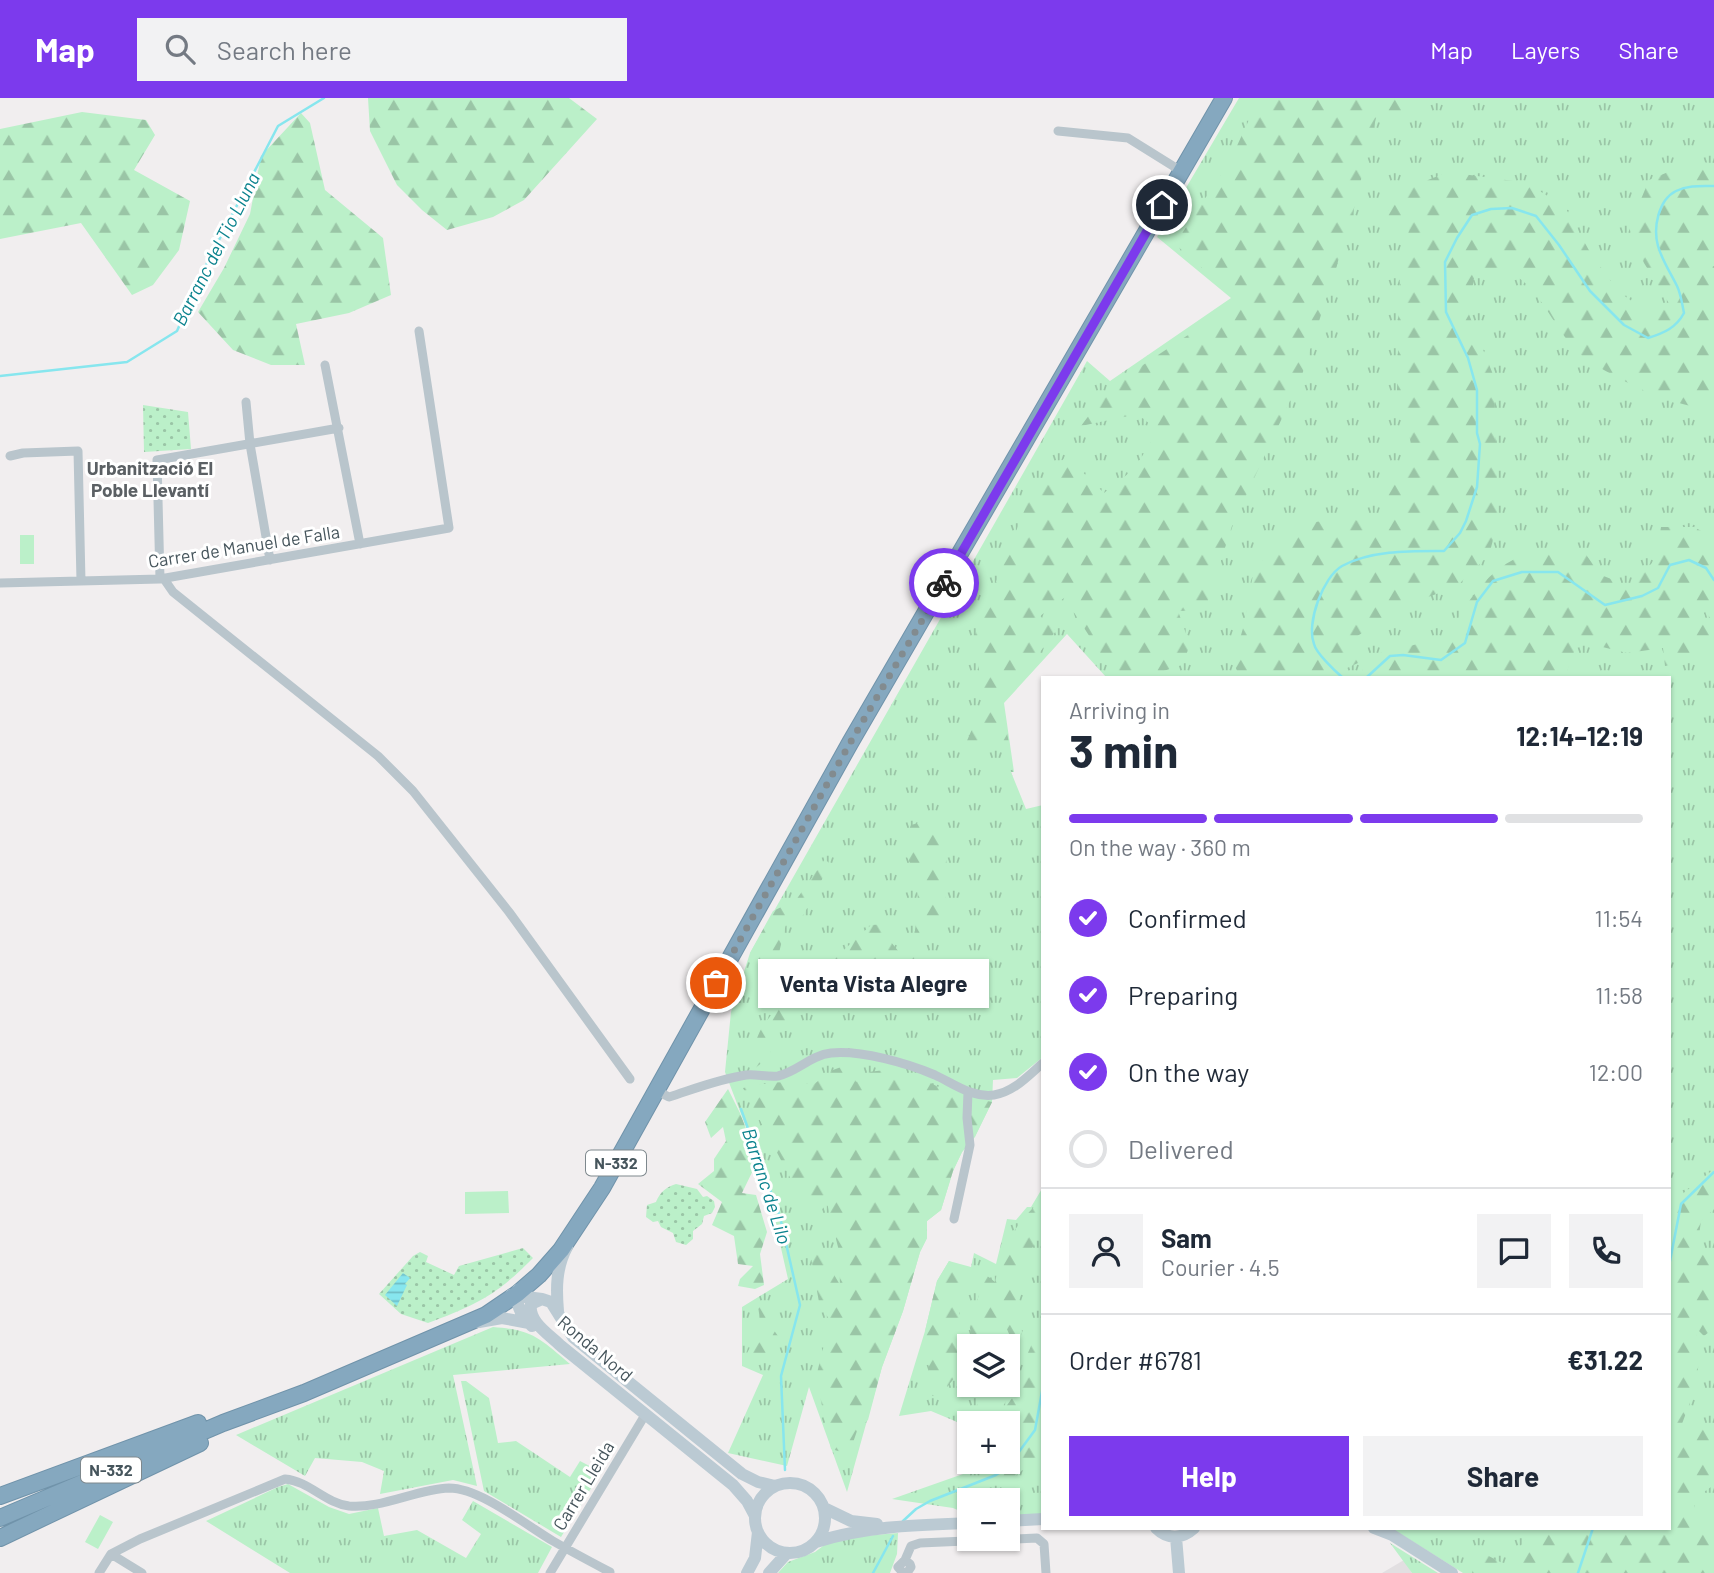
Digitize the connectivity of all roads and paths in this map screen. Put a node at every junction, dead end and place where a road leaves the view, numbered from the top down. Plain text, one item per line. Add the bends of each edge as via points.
1 (1224, 98) edge
2 (1058, 131) dead end
3 (1181, 171) junction
4 (419, 331) dead end
5 (325, 365) dead end
6 (246, 402) dead end
7 (339, 428) junction
8 (250, 444) junction
9 (10, 456) dead end
10 (360, 544) junction
11 (270, 560) junction
12 (162, 579) junction
13 (81, 581) junction
14 (0, 583) edge
15 (1041, 1065) edge
16 (630, 1079) dead end
17 (968, 1092) junction
18 (651, 1096) junction
19 (954, 1219) dead end
20 (581, 1221) junction
21 (530, 1273) junction
22 (517, 1294) junction
23 (499, 1297) junction
24 (542, 1299) junction
25 (558, 1312) junction
26 (529, 1323) junction
27 (452, 1331) junction
28 (548, 1333) junction
29 (297, 1392) junction
30 (645, 1415) junction
31 (775, 1486) junction
32 (0, 1496) edge
33 (824, 1508) junction
34 (755, 1516) junction
35 (0, 1518) edge
36 (1041, 1519) edge
37 (1020, 1520) edge
38 (957, 1523) edge
39 (912, 1525) junction
40 (1158, 1530) edge
41 (1191, 1530) edge
42 (1379, 1530) edge
43 (758, 1532) junction
44 (1176, 1537) junction
45 (0, 1538) edge
46 (816, 1542) junction
47 (131, 1544) junction
48 (565, 1548) junction
49 (787, 1553) junction
50 (111, 1554) junction
51 (127, 1564) junction
52 (610, 1572) edge
53 (99, 1573) edge
54 (142, 1573) edge
55 (550, 1573) edge
56 (747, 1573) edge
57 (769, 1573) edge
58 (905, 1573) edge
59 (1046, 1573) edge
60 (1179, 1573) edge
61 (1452, 1573) edge

1 - 3 highway, N-332
2 - 3 street via 1128,138
3 - 18 highway, N-332
4 - 10 street, Carrer de Manuel de Falla via 449,528
5 - 7 street
6 - 8 street
7 - 8 street
7 - 10 street
8 - 11 street
8 - 12 street via 157,460
9 - 13 street via 78,451
10 - 11 street, Carrer de Manuel de Falla
11 - 12 street, Carrer de Manuel de Falla
12 - 13 street, Carrer de Manuel de Falla
12 - 16 street via 378,756 413,791 509,912
13 - 14 street, Carrer de Manuel de Falla
15 - 17 street via 1011,1089 994,1095
17 - 18 street via 917,1068 842,1053 815,1057 778,1076 748,1075 669,1097
17 - 19 street via 971,1145
18 - 20 highway, N-332
18 - 21 highway, N-332 via 570,1225
20 - 22 highway, N-332 via 561,1250
20 - 25 main road via 558,1269
21 - 22 main road
21 - 23 highway, N-332
22 - 23 main road
22 - 24 main road
22 - 26 main road
22 - 27 highway, N-332
23 - 29 highway, N-332
24 - 25 main road, Ronda Nord
24 - 28 main road, Ronda Nord via 531,1304 530,1315
25 - 31 main road, Ronda Nord via 573,1337 652,1404 742,1474
26 - 27 main road via 489,1319
26 - 28 main road
27 - 29 highway, N-332
28 - 30 main road, Ronda Nord
29 - 32 highway
29 - 35 highway, N-332
29 - 45 highway
30 - 34 main road, Ronda Nord via 733,1485
30 - 48 street, Carrer Lleida
31 - 33 main road, Ronda Nord via 805,1486
31 - 34 main road via 761,1498
33 - 39 main road, Ronda Nord via 851,1521
33 - 46 main road via 825,1523
34 - 43 main road, Ronda Nord
36 - 37 main road
38 - 39 main road, Ronda Nord
39 - 46 main road, Ronda Nord via 852,1532
40 - 44 main road
41 - 44 main road
42 - 61 main road
43 - 49 main road via 771,1547
43 - 56 main road via 755,1558
44 - 60 main road
46 - 49 main road, Ronda Nord via 803,1551
47 - 48 street via 285,1479 347,1506 457,1488 486,1500
47 - 50 street
47 - 51 street
48 - 52 street
48 - 55 street, Carrer Lleida
49 - 57 main road
50 - 51 street
50 - 53 street
51 - 54 street
58 - 59 street via 911,1567 905,1560 911,1546 920,1543 1037,1538 1044,1544

